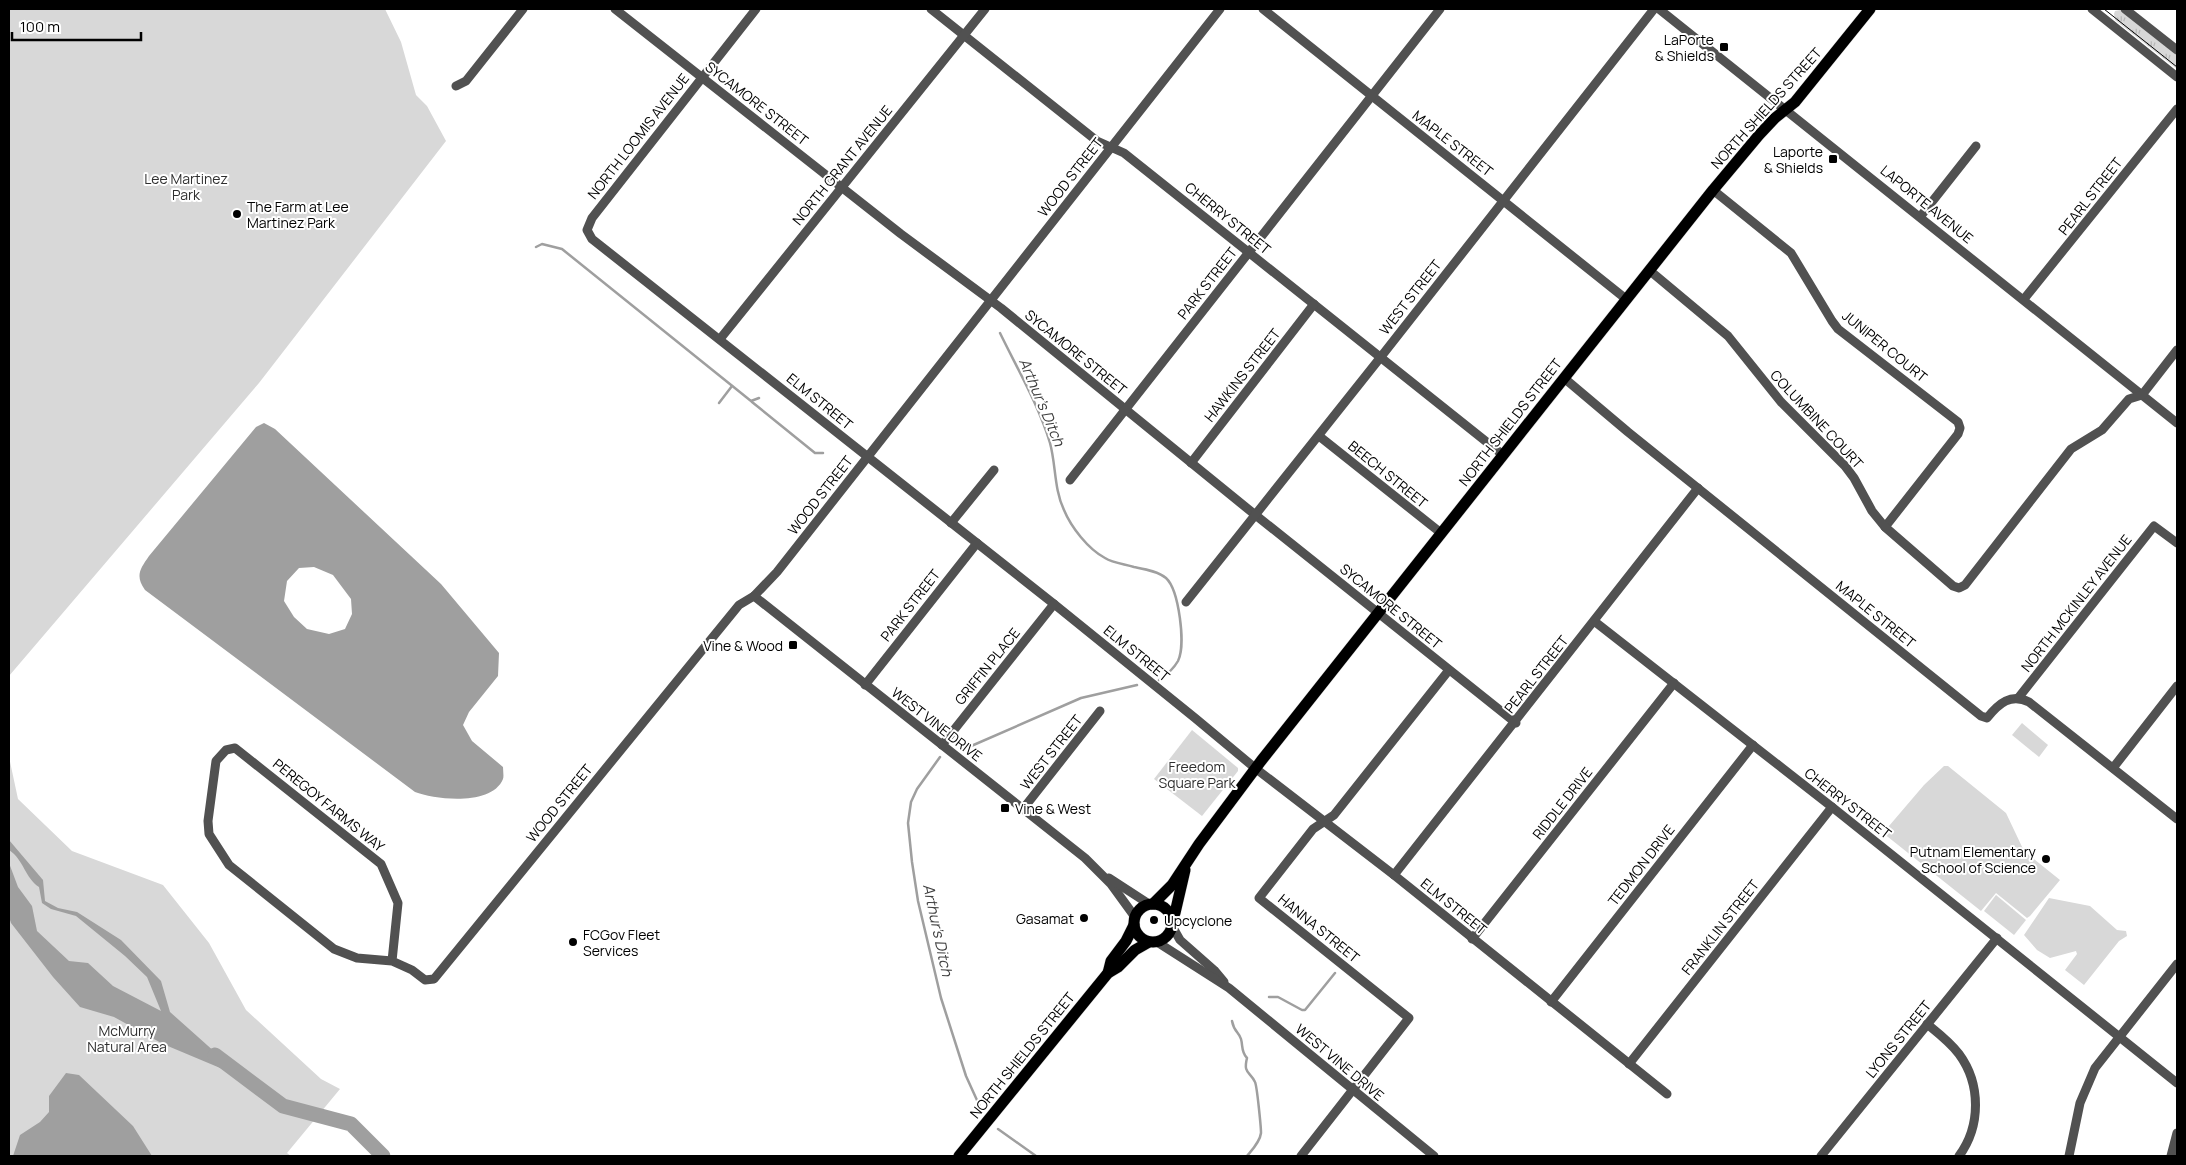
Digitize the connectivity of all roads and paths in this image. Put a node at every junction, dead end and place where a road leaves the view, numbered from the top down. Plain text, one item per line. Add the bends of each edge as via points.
1 (523, 9) edge
2 (614, 9) edge
3 (756, 9) edge
4 (931, 9) edge
5 (985, 9) edge
6 (1220, 9) edge
7 (1263, 9) edge
8 (1440, 9) edge
9 (1654, 9) edge
10 (1659, 9) edge
11 (1870, 9) edge
12 (2125, 9) edge
13 (2097, 10) edge
14 (964, 35) junction
15 (2177, 50) edge
16 (701, 77) junction
17 (2177, 77) edge
18 (456, 86) dead end
19 (1371, 95) junction
20 (1786, 109) junction
21 (2177, 109) edge
22 (1111, 146) junction
23 (1976, 146) dead end
24 (842, 188) junction
25 (1713, 190) junction
26 (1503, 200) junction
27 (1920, 217) junction
28 (589, 235) joint
29 (1249, 252) junction
30 (1649, 270) junction
31 (1626, 299) junction
32 (2024, 299) junction
33 (991, 301) junction
34 (1314, 304) junction
35 (720, 339) junction
36 (2177, 350) edge
37 (1380, 358) junction
38 (1564, 378) junction
39 (2142, 395) junction
40 (1125, 410) junction
41 (2177, 422) edge
42 (1319, 436) junction
43 (1503, 455) junction
44 (867, 457) junction
45 (1191, 463) junction
46 (994, 470) dead end
47 (1070, 480) dead end
48 (1698, 488) junction
49 (1256, 515) junction
50 (952, 523) junction
51 (1885, 527) junction
52 (1441, 533) junction
53 (977, 543) junction
54 (2177, 543) edge
55 (754, 596) junction
56 (1186, 602) dead end
57 (1054, 604) junction
58 (1378, 613) junction
59 (1594, 621) junction
60 (1449, 670) junction
61 (1674, 683) junction
62 (865, 685) junction
63 (2177, 686) edge
64 (2019, 697) junction
65 (1100, 711) dead end
66 (1516, 723) junction
67 (942, 745) junction
68 (1753, 745) junction
69 (1255, 768) junction
70 (2113, 768) junction
71 (1832, 807) junction
72 (1023, 809) junction
73 (2177, 819) edge
74 (1325, 821) junction
75 (1186, 865) junction
76 (1103, 874) junction
77 (1394, 875) junction
78 (1151, 904) junction
79 (1134, 921) junction
80 (1172, 922) junction
81 (1997, 938) junction
82 (1472, 939) junction
83 (1153, 942) junction
84 (392, 961) junction
85 (2177, 964) edge
86 (1108, 973) junction
87 (1230, 988) junction
88 (1551, 1002) junction
89 (1927, 1024) junction
90 (2119, 1036) junction
91 (1629, 1064) junction
92 (2177, 1083) edge
93 (1353, 1090) junction
94 (1667, 1094) dead end
95 (2177, 1133) edge
96 (959, 1156) edge
97 (1301, 1156) edge
98 (1434, 1156) edge
99 (1821, 1156) edge
100 (1959, 1156) edge
101 (2069, 1156) edge
102 (2171, 1156) edge

1 - 18 street via 466,81
2 - 16 street, SYCAMORE STREET
3 - 16 street, NORTH LOOMIS AVENUE
4 - 14 street, CHERRY STREET
5 - 14 street, NORTH GRANT AVENUE
6 - 22 street, WOOD STREET
7 - 19 street, MAPLE STREET
8 - 19 street, PARK STREET
9 - 26 street, WEST STREET
10 - 20 street, LAPORTE AVENUE
11 - 20 main road, NORTH SHIELDS STREET
12 - 15 street
13 - 17 street
14 - 22 street, CHERRY STREET via 1097,140
14 - 24 street, NORTH GRANT AVENUE
16 - 24 street, SYCAMORE STREET
16 - 28 street, NORTH LOOMIS AVENUE via 592,218 588,224
19 - 26 street, MAPLE STREET
19 - 29 street, PARK STREET
20 - 25 main road, NORTH SHIELDS STREET via 1759,135
20 - 27 street, LAPORTE AVENUE
21 - 32 street, PEARL STREET
22 - 29 street, CHERRY STREET via 1124,152
22 - 33 street, WOOD STREET
23 - 27 street
24 - 33 street, SYCAMORE STREET
24 - 35 street, NORTH GRANT AVENUE
25 - 30 main road, NORTH SHIELDS STREET
25 - 51 street, JUNIPER COURT via 1791,252 1838,329 1958,422 1958,434
26 - 31 street, MAPLE STREET
26 - 37 street, WEST STREET
27 - 32 street, LAPORTE AVENUE
28 - 35 street, ELM STREET
29 - 34 street, CHERRY STREET
29 - 40 street, PARK STREET
30 - 31 main road, NORTH SHIELDS STREET
30 - 51 street, COLUMBINE COURT via 1728,336 1781,402 1845,466
31 - 38 main road, NORTH SHIELDS STREET
32 - 39 street, LAPORTE AVENUE
33 - 40 street, SYCAMORE STREET
33 - 44 street, WOOD STREET
34 - 37 street, CHERRY STREET
34 - 45 street, HAWKINS STREET
35 - 44 street, ELM STREET
36 - 39 street
37 - 42 street, WEST STREET
37 - 43 street, CHERRY STREET
38 - 43 main road, NORTH SHIELDS STREET
38 - 48 street, MAPLE STREET
39 - 41 street, LAPORTE AVENUE
39 - 51 street, COLUMBINE COURT via 2129,399 2102,430 2071,448 1965,585 1953,586
40 - 45 street, SYCAMORE STREET
40 - 47 street, PARK STREET
42 - 49 street, WEST STREET
42 - 52 street, BEECH STREET
43 - 52 main road, NORTH SHIELDS STREET
44 - 50 street, ELM STREET
44 - 55 street, WOOD STREET via 777,572
45 - 49 street, SYCAMORE STREET
46 - 50 street
48 - 59 street, PEARL STREET
48 - 64 street, MAPLE STREET via 1981,716 1987,718 1994,709
49 - 56 street, WEST STREET
49 - 58 street, SYCAMORE STREET
50 - 53 street, ELM STREET
52 - 58 main road, NORTH SHIELDS STREET
53 - 57 street, ELM STREET
53 - 62 street, PARK STREET
54 - 64 street, NORTH MCKINLEY AVENUE via 2154,526
55 - 62 street, WEST VINE DRIVE
55 - 84 street, WOOD STREET via 739,605 434,979 426,980
57 - 67 street, GRIFFIN PLACE
57 - 69 street, ELM STREET
58 - 60 street, SYCAMORE STREET
58 - 69 main road, NORTH SHIELDS STREET
59 - 61 street, CHERRY STREET
59 - 66 street, PEARL STREET
60 - 66 street, SYCAMORE STREET
60 - 74 street, HANNA STREET via 1334,815
61 - 68 street, CHERRY STREET
61 - 82 street, RIDDLE DRIVE
62 - 67 street, WEST VINE DRIVE
63 - 70 street
64 - 70 street
65 - 72 street, WEST STREET
66 - 77 street, PEARL STREET
67 - 72 street, WEST VINE DRIVE
68 - 71 street, CHERRY STREET
68 - 88 street, TEDMON DRIVE
69 - 74 street, ELM STREET
69 - 75 main road, NORTH SHIELDS STREET
70 - 73 street
71 - 81 street, CHERRY STREET
71 - 91 street, FRANKLIN STREET
72 - 76 street, WEST VINE DRIVE
74 - 77 street, ELM STREET
74 - 93 street, HANNA STREET via 1313,829 1259,898 1409,1018
75 - 78 main road, NORTH SHIELDS STREET via 1166,892
75 - 80 main road, NORTH SHIELDS STREET
76 - 78 street, WEST VINE DRIVE
76 - 79 street, WEST VINE DRIVE
77 - 82 street, ELM STREET
78 - 79 main road via 1140,910
78 - 80 main road via 1165,908
79 - 83 main road via 1140,936
79 - 86 main road, NORTH SHIELDS STREET via 1126,941 1111,961
80 - 83 main road via 1169,935
80 - 87 street, WEST VINE DRIVE via 1180,940
81 - 89 street, LYONS STREET
81 - 90 street, CHERRY STREET
82 - 88 street, ELM STREET
83 - 86 main road, NORTH SHIELDS STREET via 1135,950
83 - 87 street, WEST VINE DRIVE
84 - 84 street, PEREGOY FARMS WAY via 398,903 381,864 245,755 235,748 226,750 216,761 208,821 209,834 229,865 334,949 358,958
85 - 90 street
86 - 96 main road, NORTH SHIELDS STREET
87 - 93 street, WEST VINE DRIVE
88 - 91 street, ELM STREET
89 - 99 street, LYONS STREET
89 - 100 street via 1959,1054 1973,1084 1976,1100 1974,1124
90 - 92 street, CHERRY STREET
90 - 101 street via 2090,1080 2076,1116
91 - 94 street, ELM STREET
93 - 97 street, HANNA STREET
93 - 98 street, WEST VINE DRIVE
95 - 102 street

